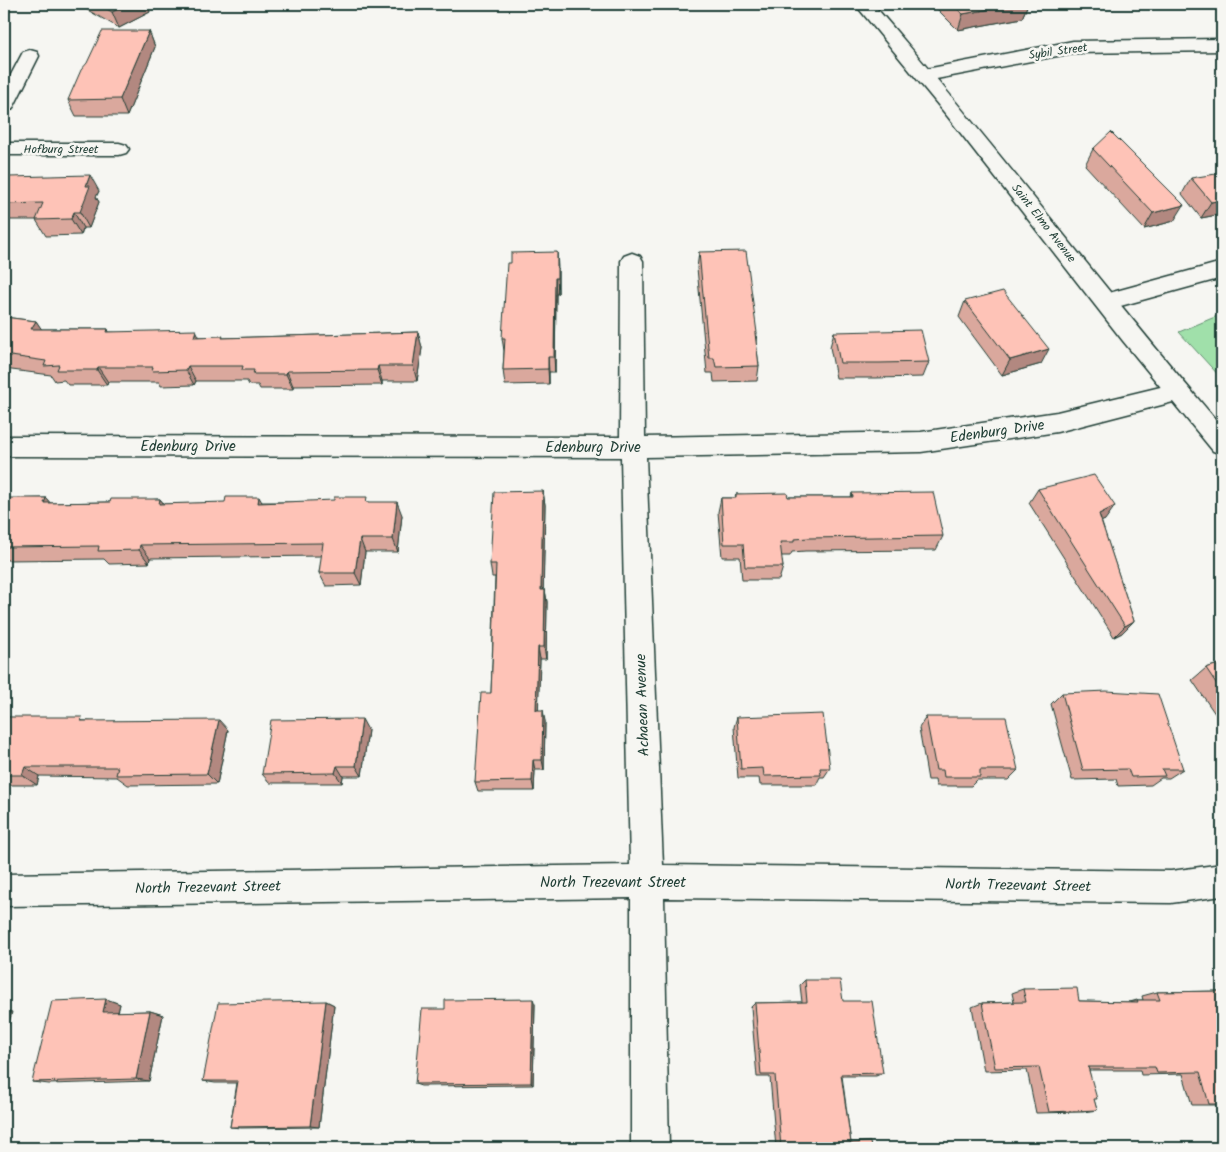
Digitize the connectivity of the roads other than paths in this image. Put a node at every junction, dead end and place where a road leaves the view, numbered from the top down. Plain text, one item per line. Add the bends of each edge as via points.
1 (864, 4) edge
2 (1222, 44) edge
3 (30, 56) dead end
4 (926, 75) junction
5 (4, 106) edge
6 (4, 149) edge
7 (119, 149) dead end
8 (632, 261) dead end
9 (1222, 270) edge
10 (1106, 302) junction
11 (1177, 392) junction
12 (1222, 444) edge
13 (4, 446) edge
14 (633, 447) junction
15 (1222, 880) edge
16 (647, 881) junction
17 (4, 890) edge
18 (650, 1148) edge

1 - 4 street, Saint Elmo Avenue
2 - 4 street, Sybil Street via 1073,47
3 - 5 street
4 - 10 street, Saint Elmo Avenue
6 - 7 street, Hofburg Street
8 - 14 street, Achaean Avenue
9 - 10 street
10 - 11 street, Saint Elmo Avenue
11 - 12 street, Saint Elmo Avenue
11 - 14 street, Edenburg Drive via 1057,422 921,442
13 - 14 street, Edenburg Drive
14 - 16 street, Achaean Avenue
15 - 16 street, North Trezevant Street via 1171,887
16 - 17 street, North Trezevant Street
16 - 18 street, Achaean Avenue

